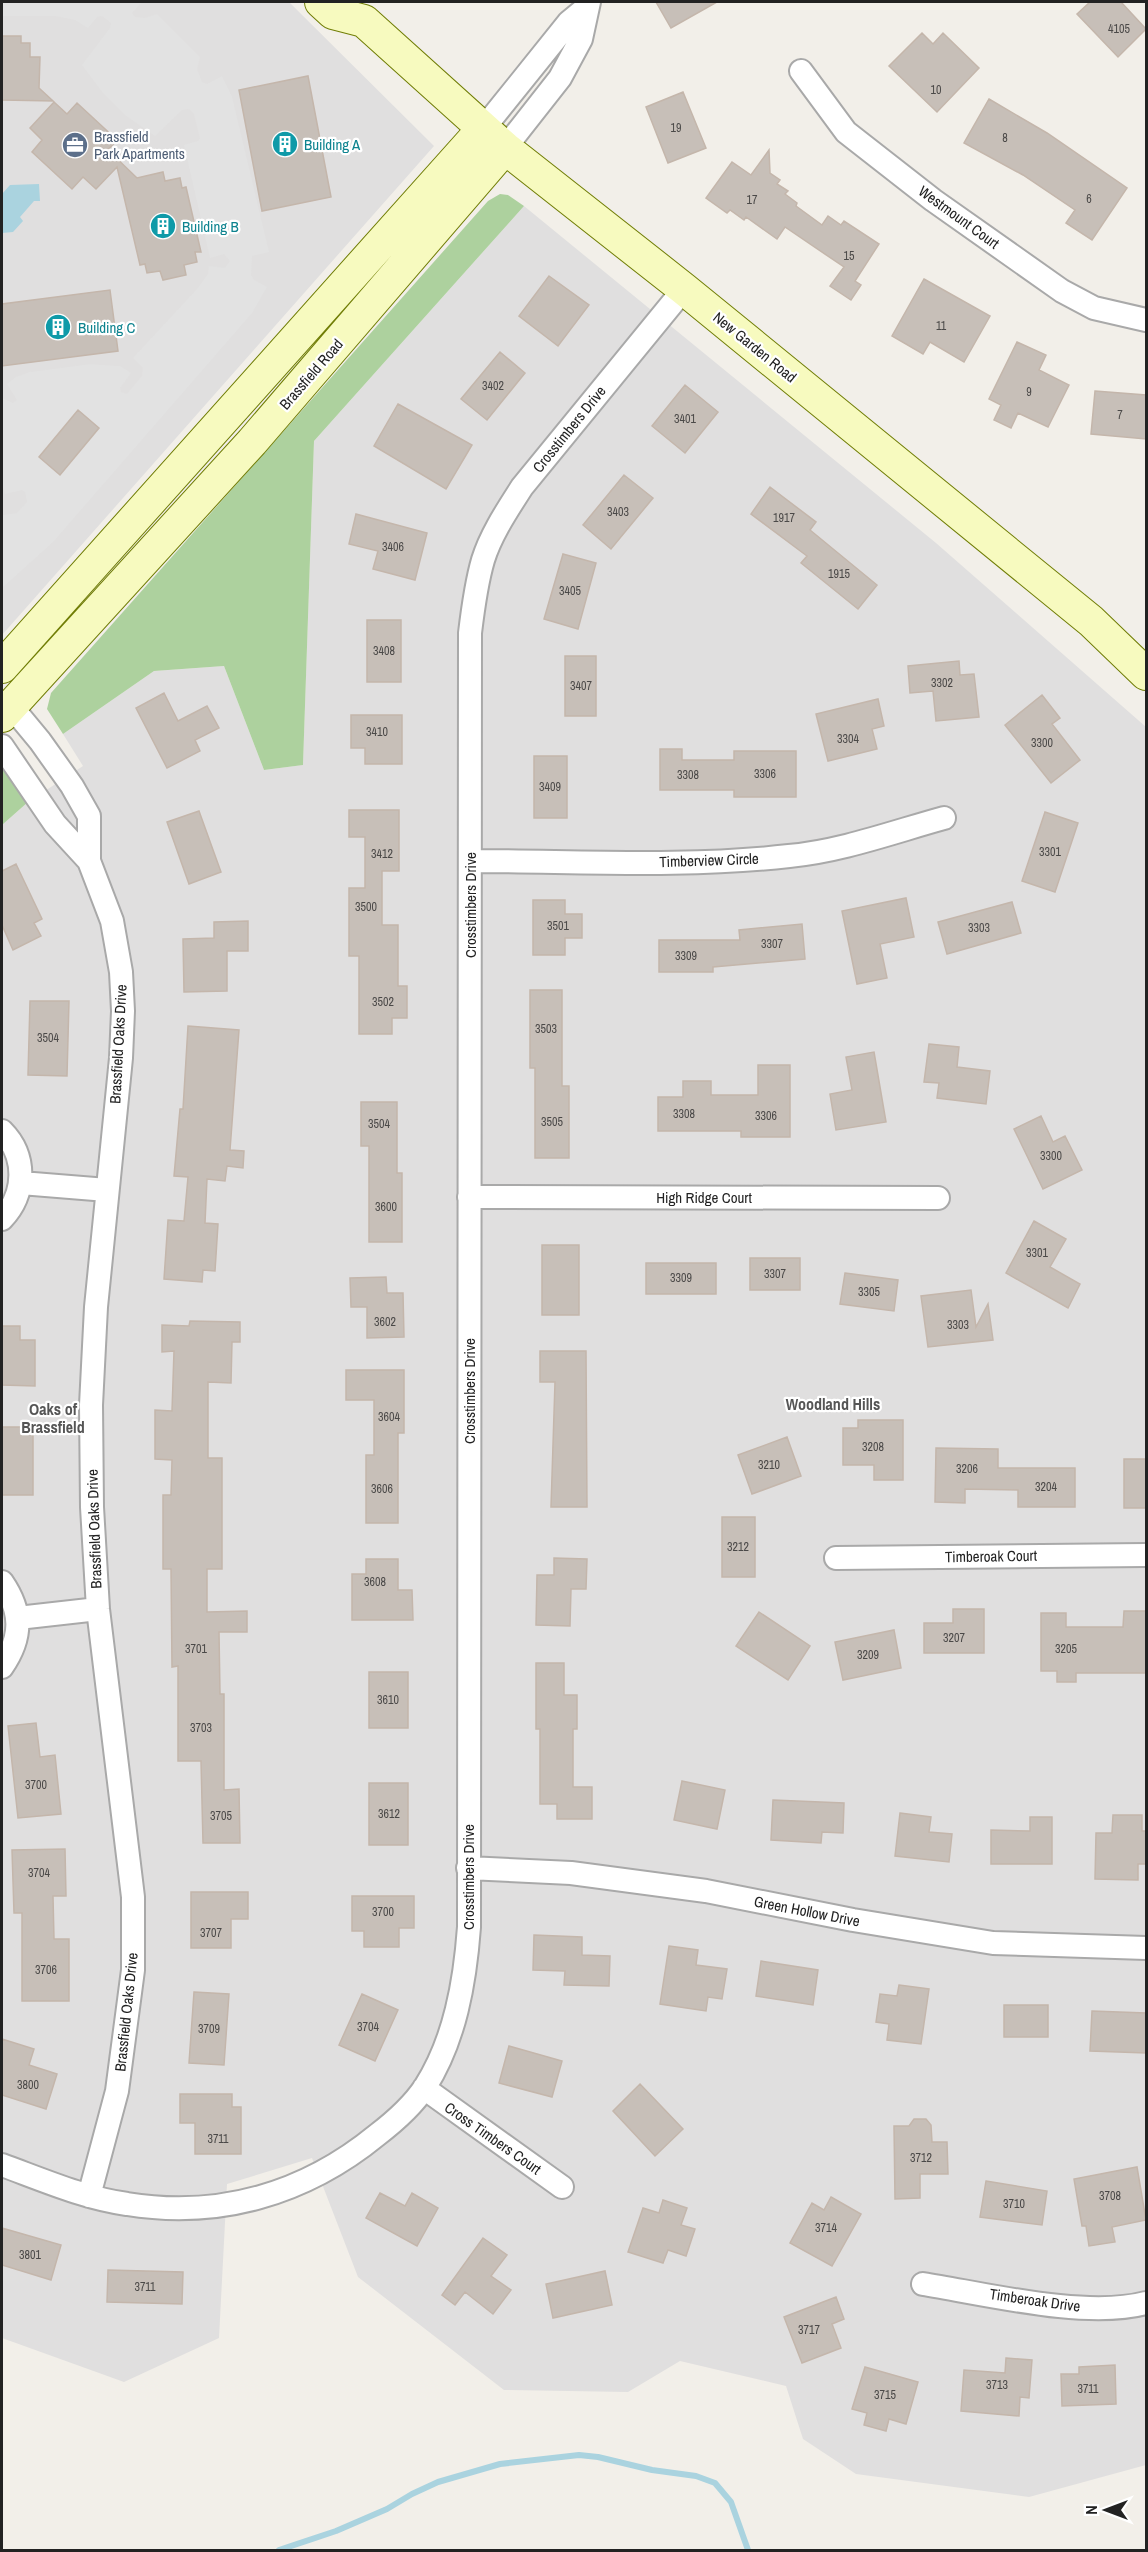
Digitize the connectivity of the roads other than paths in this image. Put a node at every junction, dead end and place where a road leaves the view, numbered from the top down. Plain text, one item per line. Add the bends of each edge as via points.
1 (321, 2) edge
2 (587, 5) edge
3 (360, 11) edge
4 (801, 71) dead end
5 (494, 139) junction
6 (684, 289) junction
7 (1146, 320) edge
8 (2, 667) edge
9 (1146, 675) edge
10 (5, 709) edge
11 (2, 746) edge
12 (944, 818) dead end
13 (89, 861) junction
14 (470, 861) junction
15 (2, 1131) edge
16 (21, 1183) junction
17 (107, 1190) junction
18 (469, 1197) junction
19 (938, 1198) dead end
20 (2, 1219) edge
21 (1146, 1555) edge
22 (836, 1558) dead end
23 (2, 1581) edge
24 (98, 1609) junction
25 (18, 1618) junction
26 (2, 1667) edge
27 (468, 1868) junction
28 (1146, 1948) edge
29 (424, 2088) junction
30 (2, 2166) edge
31 (562, 2187) dead end
32 (89, 2196) junction
33 (923, 2284) dead end
34 (1146, 2302) edge

1 - 3 street, New Garden Road via 333,12
2 - 5 street, Brassfield Road via 569,22
3 - 5 street, New Garden Road
4 - 7 street, Westmount Court via 846,132 933,200 1062,291 1094,308
5 - 6 street, New Garden Road
5 - 8 street, Brassfield Road
5 - 10 street, Brassfield Road via 252,442
6 - 9 street, New Garden Road via 1091,621
6 - 14 street, Crosstimbers Drive via 522,487 483,558 470,633
10 - 13 street, Brassfield Oaks Drive via 40,741 72,786 88,816
11 - 13 street, Brassfield Oaks Drive via 55,824
12 - 14 street, Timberview Circle via 837,848 790,856 713,861
13 - 17 street, Brassfield Oaks Drive via 112,921 121,972 121,1058
14 - 18 street, Crosstimbers Drive
15 - 16 street via 18,1156
16 - 17 street
16 - 20 street
17 - 24 street, Brassfield Oaks Drive via 91,1405
18 - 19 street, High Ridge Court
18 - 27 street, Crosstimbers Drive
21 - 22 street, Timberoak Court
23 - 25 street
24 - 25 street
24 - 32 street, Brassfield Oaks Drive via 131,1882 133,1970 117,2091
25 - 26 street via 16,1637
27 - 28 street, Green Hollow Drive via 571,1874 706,1891 993,1943
27 - 29 street, Crosstimbers Drive via 466,1968 457,2011
29 - 31 street, Cross Timbers Court
29 - 32 street, Crosstimbers Drive via 393,2123 359,2150 311,2180 273,2194 215,2206 168,2208
30 - 32 street, Crosstimbers Drive
33 - 34 street, Timberoak Drive via 1069,2307 1119,2307

